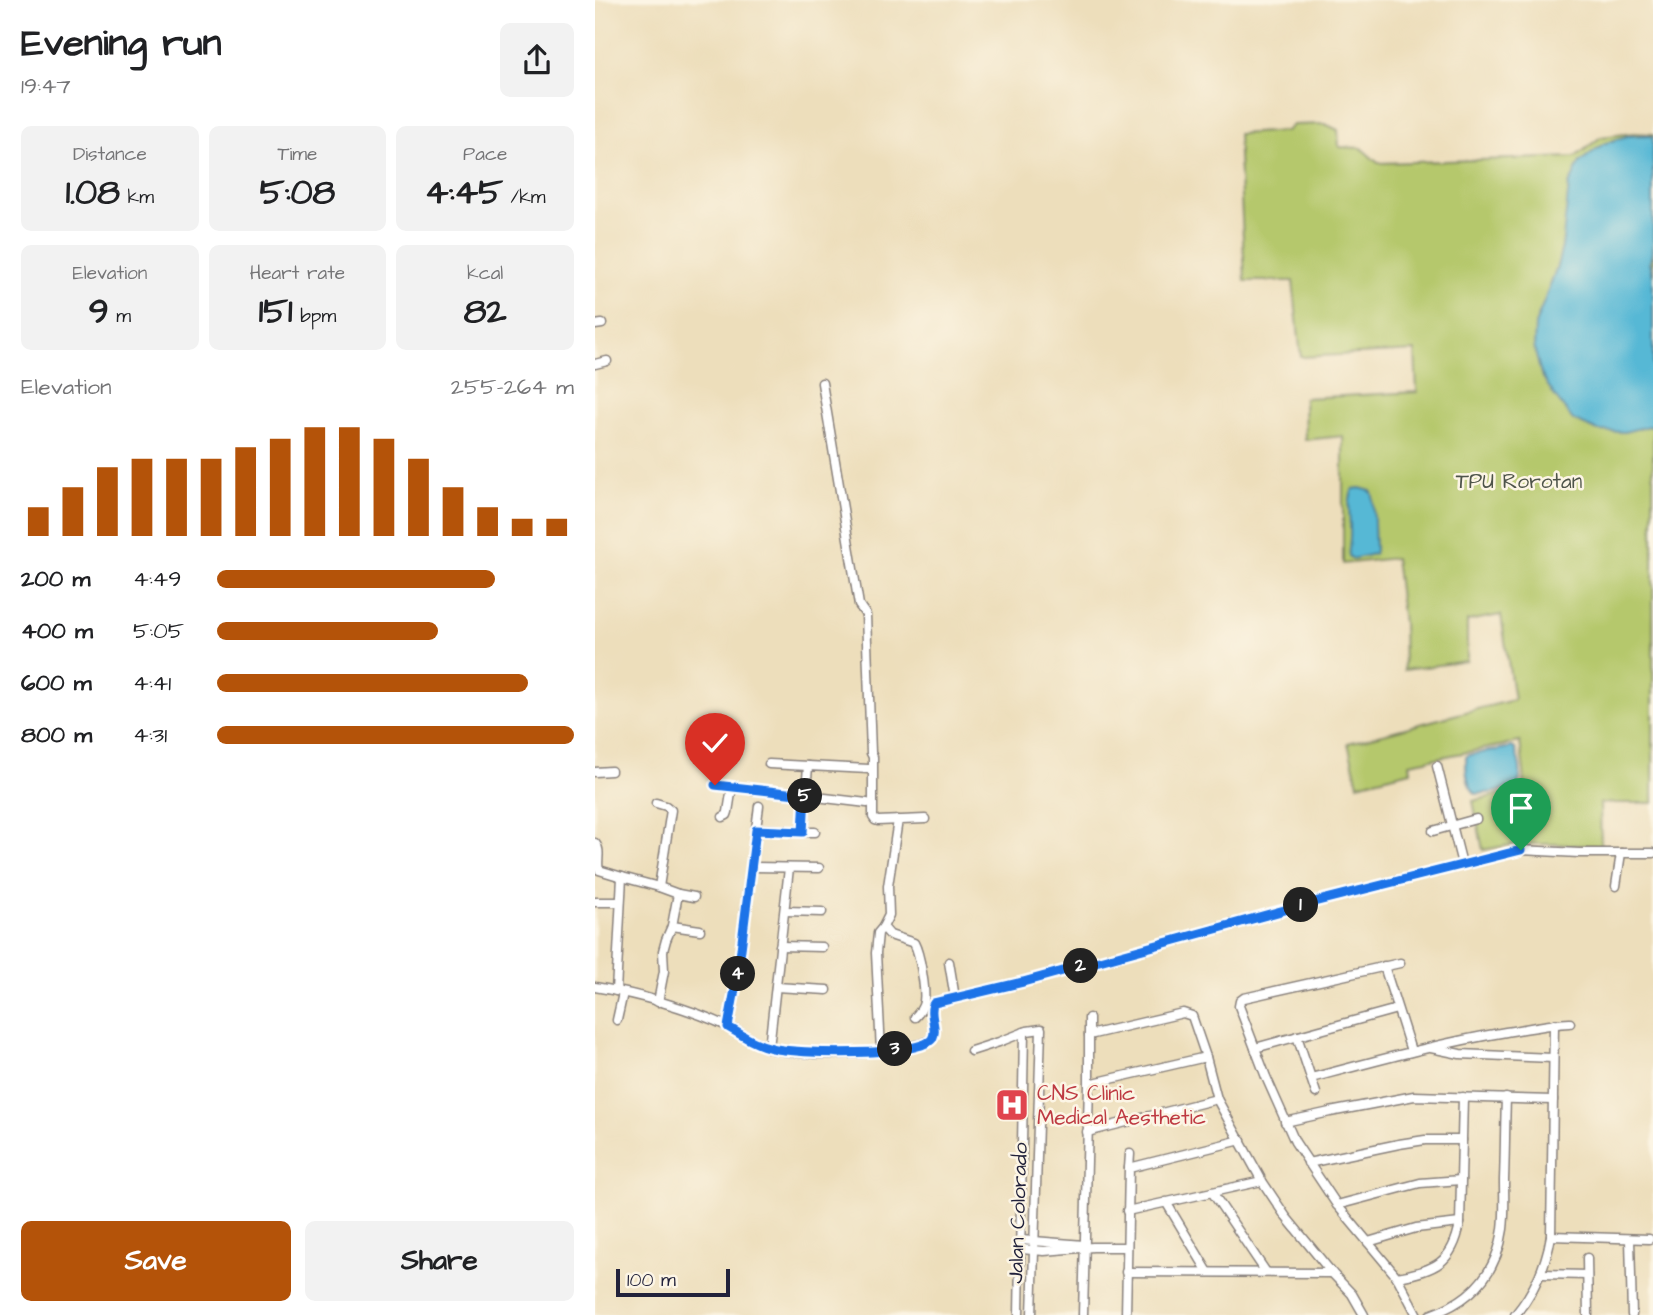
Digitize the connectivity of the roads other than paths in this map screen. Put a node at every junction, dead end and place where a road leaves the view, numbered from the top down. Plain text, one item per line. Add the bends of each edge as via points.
1 (607, 361) dead end
2 (595, 364) edge
3 (822, 383) dead end
4 (769, 764) dead end
5 (809, 766) junction
6 (1437, 766) dead end
7 (869, 769) dead end
8 (611, 771) dead end
9 (595, 772) edge
10 (715, 785) dead end
11 (732, 787) junction
12 (805, 795) junction
13 (656, 803) dead end
14 (867, 803) dead end
15 (759, 806) dead end
16 (723, 817) dead end
17 (925, 819) dead end
18 (1476, 819) dead end
19 (898, 820) junction
20 (1453, 825) junction
21 (756, 830) junction
22 (1433, 831) dead end
23 (803, 832) junction
24 (815, 832) dead end
25 (595, 843) edge
26 (1621, 853) junction
27 (1653, 853) edge
28 (1462, 864) junction
29 (752, 867) junction
30 (819, 867) dead end
31 (789, 868) junction
32 (622, 877) junction
33 (1616, 886) dead end
34 (659, 887) junction
35 (678, 894) junction
36 (694, 897) dead end
37 (595, 902) edge
38 (620, 902) junction
39 (785, 911) junction
40 (822, 912) dead end
41 (672, 926) junction
42 (883, 927) junction
43 (700, 930) dead end
44 (781, 946) junction
45 (822, 947) dead end
46 (949, 962) dead end
47 (1400, 963) dead end
48 (1384, 966) junction
49 (595, 987) edge
50 (776, 987) junction
51 (827, 990) dead end
52 (619, 992) junction
53 (955, 998) junction
54 (658, 1002) junction
55 (1397, 1010) junction
56 (915, 1017) dead end
57 (1089, 1018) dead end
58 (618, 1020) dead end
59 (1570, 1023) dead end
60 (1554, 1024) junction
61 (728, 1027) junction
62 (1024, 1032) junction
63 (1089, 1035) junction
64 (1297, 1036) junction
65 (769, 1048) junction
66 (1255, 1048) junction
67 (1428, 1048) junction
68 (881, 1051) junction
69 (971, 1051) dead end
70 (1411, 1051) junction
71 (1206, 1057) junction
72 (1553, 1058) junction
73 (1311, 1078) junction
74 (1089, 1084) junction
75 (1316, 1093) dead end
76 (1463, 1097) junction
77 (1506, 1098) junction
78 (1217, 1099) junction
79 (1553, 1100) junction
80 (1285, 1122) junction
81 (1087, 1132) junction
82 (1241, 1140) junction
83 (1462, 1140) junction
84 (1130, 1154) dead end
85 (1308, 1163) junction
86 (1129, 1168) junction
87 (1461, 1180) junction
88 (1262, 1181) junction
89 (1212, 1192) junction
90 (1166, 1202) junction
91 (1337, 1205) junction
92 (1127, 1211) junction
93 (1460, 1223) junction
94 (1551, 1236) junction
95 (1630, 1239) junction
96 (1649, 1239) dead end
97 (1034, 1240) junction
98 (1368, 1242) junction
99 (1021, 1244) junction
100 (1088, 1247) junction
101 (1127, 1247) junction
102 (1034, 1251) junction
103 (1587, 1258) dead end
104 (1020, 1266) junction
105 (1034, 1266) junction
106 (1126, 1272) junction
107 (1208, 1272) junction
108 (1266, 1272) junction
109 (1332, 1273) junction
110 (1541, 1274) junction
111 (1587, 1275) junction
112 (1397, 1277) junction
113 (1019, 1315) edge
114 (1032, 1315) edge
115 (1083, 1315) edge
116 (1126, 1315) edge
117 (1364, 1315) edge
118 (1417, 1315) edge
119 (1430, 1315) edge
120 (1515, 1315) edge
121 (1588, 1315) edge
122 (1632, 1315) edge

1 - 2 street
3 - 19 street via 859,605 866,615 873,817 876,821
4 - 5 street
5 - 7 street
5 - 12 street
6 - 20 street
8 - 9 street
10 - 11 street
11 - 12 street
11 - 16 street
12 - 14 street
12 - 23 street
13 - 34 street via 671,810
15 - 21 street
17 - 19 street
18 - 20 street
19 - 42 street via 888,886 889,915
20 - 22 street
20 - 28 street
21 - 23 street
21 - 29 street
23 - 24 street
25 - 32 street via 599,870
26 - 27 street
26 - 28 street via 1522,850
26 - 33 street
28 - 53 street
29 - 31 street
29 - 61 street
30 - 31 street
31 - 39 street
32 - 34 street
32 - 38 street
34 - 35 street
35 - 36 street
35 - 41 street
37 - 38 street
38 - 52 street
39 - 40 street
39 - 44 street
41 - 43 street
41 - 54 street via 663,951
42 - 56 street via 916,946 925,996
42 - 68 street via 876,953
44 - 45 street
44 - 50 street
46 - 53 street
47 - 48 street
48 - 55 street
48 - 66 street via 1241,1000
49 - 52 street
50 - 51 street
50 - 65 street
52 - 54 street
52 - 58 street
53 - 68 street via 932,1004 934,1033 929,1041
54 - 61 street
55 - 64 street
55 - 70 street
57 - 63 street
59 - 60 street
60 - 67 street
60 - 72 street
61 - 65 street
62 - 69 street
62 - 97 street, Jalan Colorado via 1041,1028
62 - 99 street, Jalan Colorado
63 - 71 street via 1187,1013 1193,1018
63 - 74 street
64 - 66 street
64 - 73 street
65 - 68 street via 810,1053
66 - 80 street
67 - 70 street
67 - 72 street
70 - 73 street
71 - 74 street
71 - 78 street
72 - 79 street
73 - 75 street
74 - 81 street
76 - 77 street
76 - 80 street via 1414,1096
76 - 83 street
77 - 79 street
77 - 119 street via 1499,1251 1475,1291
78 - 81 street
78 - 82 street
79 - 94 street
80 - 85 street
81 - 100 street
82 - 86 street
82 - 88 street
83 - 85 street via 1425,1140
83 - 87 street
84 - 86 street
85 - 91 street
86 - 92 street
87 - 91 street via 1420,1183
87 - 93 street
88 - 89 street
88 - 109 street
89 - 90 street
89 - 108 street
90 - 92 street
90 - 107 street
91 - 98 street
92 - 101 street
93 - 98 street via 1416,1228
93 - 112 street via 1450,1253 1438,1265
94 - 95 street
94 - 110 street
95 - 96 street
95 - 122 street
97 - 99 street
97 - 100 street
97 - 102 street, Jalan Colorado
98 - 112 street
99 - 102 street
99 - 104 street, Jalan Colorado
100 - 101 street
100 - 102 street
100 - 115 street
101 - 106 street
102 - 105 street, Jalan Colorado
103 - 111 street
104 - 105 street
104 - 113 street, Jalan Colorado
105 - 114 street, Jalan Colorado
106 - 107 street
106 - 116 street
107 - 108 street
108 - 109 street
109 - 117 street
110 - 111 street
110 - 120 street
111 - 121 street
112 - 118 street

